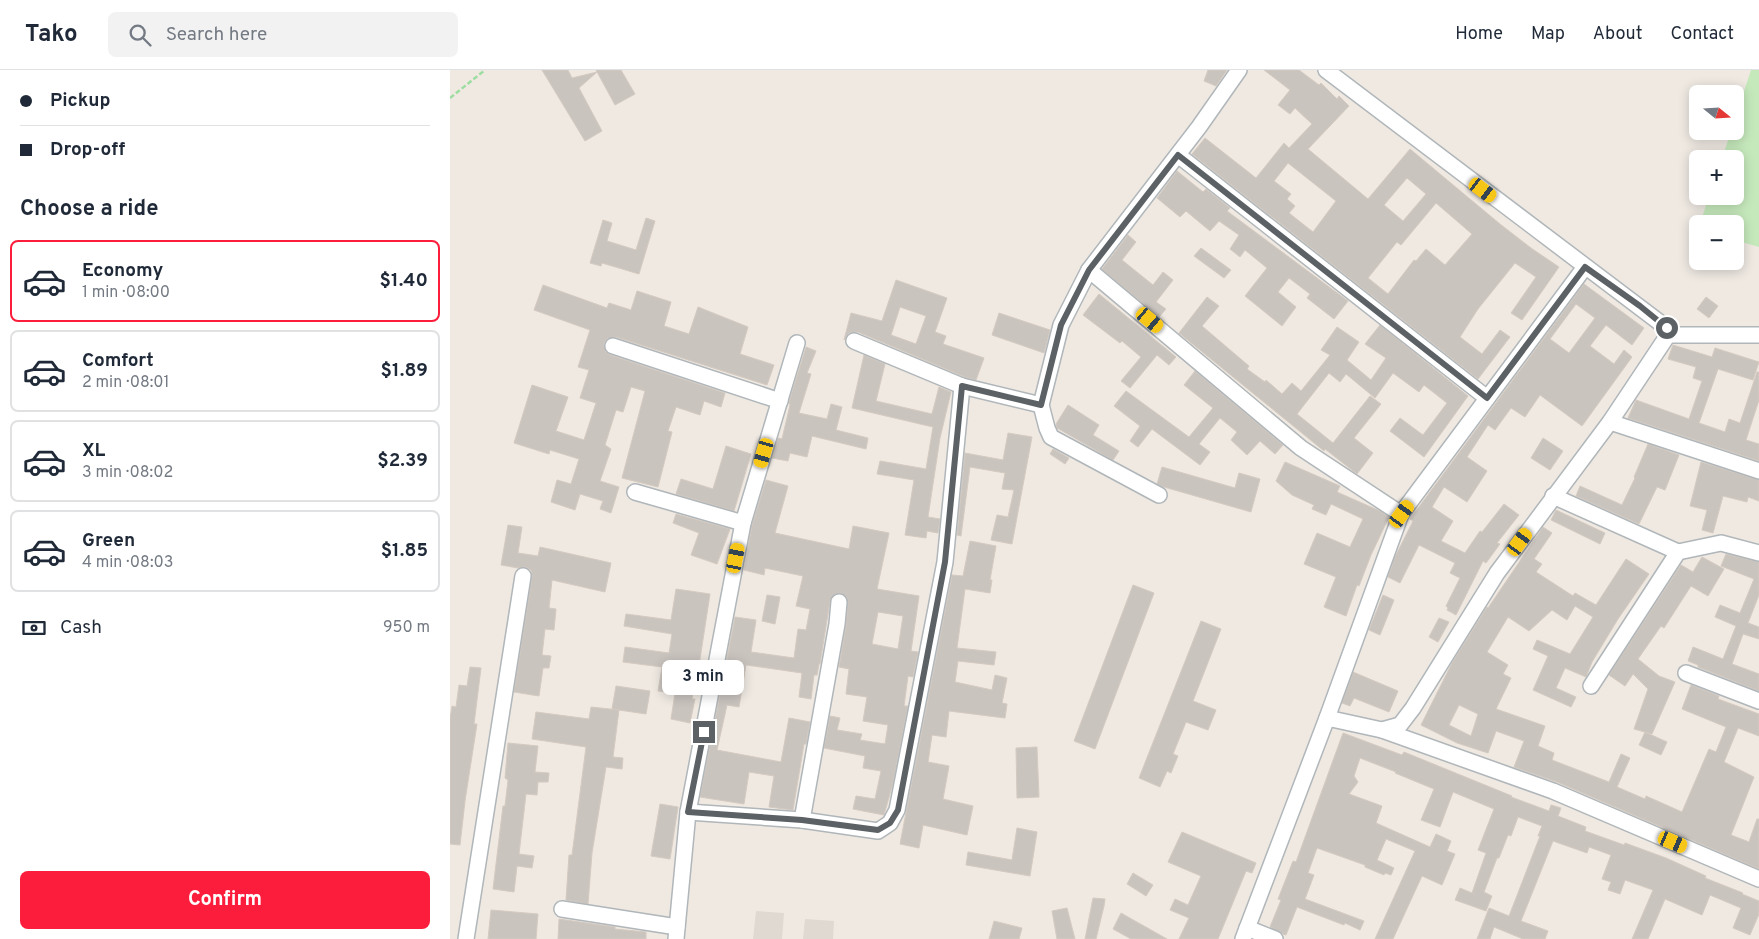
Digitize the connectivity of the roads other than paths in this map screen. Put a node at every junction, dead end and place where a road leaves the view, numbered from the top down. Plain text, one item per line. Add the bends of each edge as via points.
1 (1239, 70) edge
2 (1326, 70) edge
3 (1178, 155) junction
4 (1585, 267) junction
5 (1089, 270) junction
6 (1759, 335) edge
7 (1668, 336) junction
8 (854, 341) dead end
9 (797, 344) dead end
10 (613, 346) dead end
11 (962, 386) junction
12 (1487, 398) junction
13 (780, 400) junction
14 (1041, 405) junction
15 (1610, 422) junction
16 (1759, 471) edge
17 (635, 492) dead end
18 (1159, 495) dead end
19 (1553, 496) junction
20 (1402, 514) junction
21 (743, 523) junction
22 (1678, 552) junction
23 (1759, 553) edge
24 (523, 576) dead end
25 (839, 602) dead end
26 (1686, 673) dead end
27 (1591, 686) dead end
28 (1759, 701) edge
29 (1327, 718) junction
30 (1382, 730) junction
31 (688, 812) junction
32 (802, 820) junction
33 (1759, 879) edge
34 (562, 909) dead end
35 (676, 933) edge
36 (1245, 933) edge
37 (466, 939) edge
38 (1275, 939) edge

1 - 3 street
2 - 4 street
3 - 5 street
3 - 12 street
4 - 7 street via 1667,328
4 - 12 street
5 - 14 street via 1061,325
5 - 20 street via 1301,448
6 - 7 street
7 - 15 street
8 - 11 street
9 - 13 street
10 - 13 street
11 - 14 street
11 - 32 street via 945,562 898,810 890,823 878,830
12 - 20 street
13 - 21 street
14 - 18 street via 1051,437
15 - 16 street
15 - 19 street
17 - 21 street
19 - 22 street
19 - 30 street via 1497,573 1413,708 1400,725
20 - 29 street
21 - 31 street
22 - 23 street via 1721,543
22 - 27 street
24 - 37 street
25 - 32 street
26 - 28 street
29 - 30 street
29 - 36 street
30 - 33 street via 1553,791
31 - 32 street
31 - 35 street
34 - 35 street
36 - 38 street

